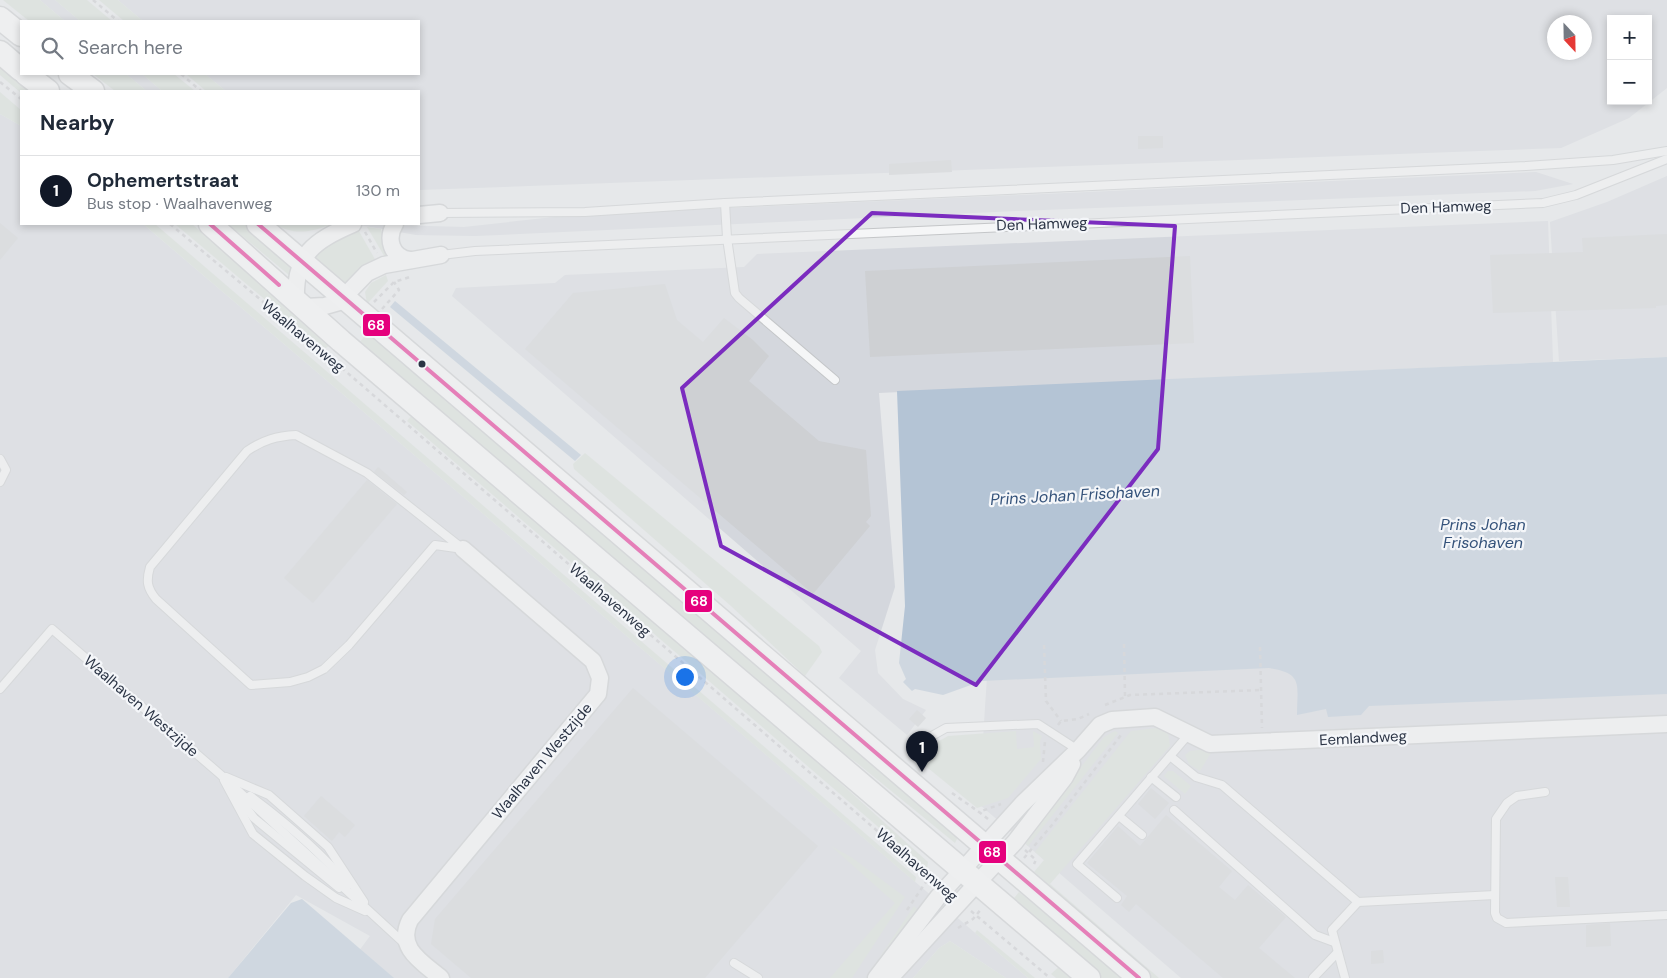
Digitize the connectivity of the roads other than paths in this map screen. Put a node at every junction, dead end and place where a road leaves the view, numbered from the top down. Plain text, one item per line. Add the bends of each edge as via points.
1 (0, 18) edge
2 (20, 34) edge
3 (0, 52) edge
4 (20, 69) edge
5 (27, 75) edge
6 (71, 75) edge
7 (47, 90) edge
8 (92, 90) edge
9 (1667, 151) edge
10 (1667, 159) edge
11 (724, 202) junction
12 (428, 214) edge
13 (211, 225) edge
14 (259, 225) edge
15 (351, 225) edge
16 (394, 225) edge
17 (727, 238) junction
18 (277, 240) junction
19 (318, 242) junction
20 (442, 255) joint
21 (302, 260) junction
22 (410, 260) junction
23 (345, 297) junction
24 (300, 304) junction
25 (835, 380) dead end
26 (0, 459) edge
27 (0, 482) edge
28 (463, 549) junction
29 (0, 690) edge
30 (1667, 724) edge
31 (1188, 735) junction
32 (930, 738) dead end
33 (1078, 750) junction
34 (1170, 756) junction
35 (221, 774) junction
36 (1152, 777) junction
37 (1545, 792) dead end
38 (1176, 797) dead end
39 (1174, 810) dead end
40 (1118, 816) junction
41 (1142, 835) dead end
42 (998, 859) junction
43 (977, 883) junction
44 (1495, 895) junction
45 (1117, 898) dead end
46 (1358, 902) junction
47 (372, 914) junction
48 (1667, 915) edge
49 (1334, 942) junction
50 (406, 945) junction
51 (1337, 952) junction
52 (734, 963) dead end
53 (441, 978) edge
54 (758, 978) edge
55 (876, 978) edge
56 (890, 978) edge
57 (1089, 978) edge
58 (1139, 978) edge
59 (1313, 978) edge
60 (1345, 978) edge

1 - 2 street
3 - 4 street
5 - 7 street
6 - 8 street
9 - 11 lane via 1613,160 1526,166
10 - 17 lane, Den Hamweg via 1576,194 1543,203
11 - 12 lane via 585,212
11 - 17 lane
13 - 24 street, Waalhavenweg
14 - 18 street
15 - 19 street
16 - 22 street via 390,233 392,246 398,255
17 - 20 lane, Den Hamweg
17 - 25 lane via 732,284 738,298
18 - 19 street via 298,244
18 - 21 street
19 - 21 street
20 - 22 street, Den Hamweg
21 - 23 street
21 - 24 street via 297,284
22 - 23 street, Den Hamweg via 384,265 367,273
23 - 24 street, Den Hamweg via 325,306
23 - 42 street
24 - 43 street, Waalhavenweg
26 - 27 lane via 6,470
28 - 28 lane via 367,473 296,435 277,436 246,451 150,567 146,580 156,600 251,684 276,684 308,677 324,669 349,645 435,545
28 - 50 street, Waalhaven Westzijde via 593,661 600,678 598,694 410,920
29 - 35 lane, Waalhaven Westzijde via 52,629
30 - 31 street, Eemlandweg via 1210,744
31 - 33 street, Eemlandweg via 1159,718 1112,720 1100,725
31 - 34 lane
32 - 33 lane via 946,728 1038,724
33 - 42 street, Eemlandweg via 1065,777
34 - 36 lane
34 - 46 lane via 1196,777 1222,786
35 - 47 lane, Waalhaven Westzijde
35 - 47 lane via 268,795 328,847
35 - 47 lane via 253,834 336,898
36 - 38 lane
36 - 40 lane
37 - 44 lane via 1517,796 1507,803 1496,819
39 - 49 lane via 1315,935
40 - 41 lane
40 - 45 lane via 1077,864
42 - 43 street, Eemlandweg
42 - 58 street
43 - 55 street via 944,889
43 - 56 street
43 - 57 street, Waalhavenweg
44 - 46 lane
44 - 48 lane via 1497,918 1506,922
46 - 49 lane via 1332,930
47 - 50 lane, Waalhaven Westzijde
49 - 51 lane
50 - 53 street, Waalhaven Westzijde
51 - 59 lane
51 - 60 lane
52 - 54 lane

